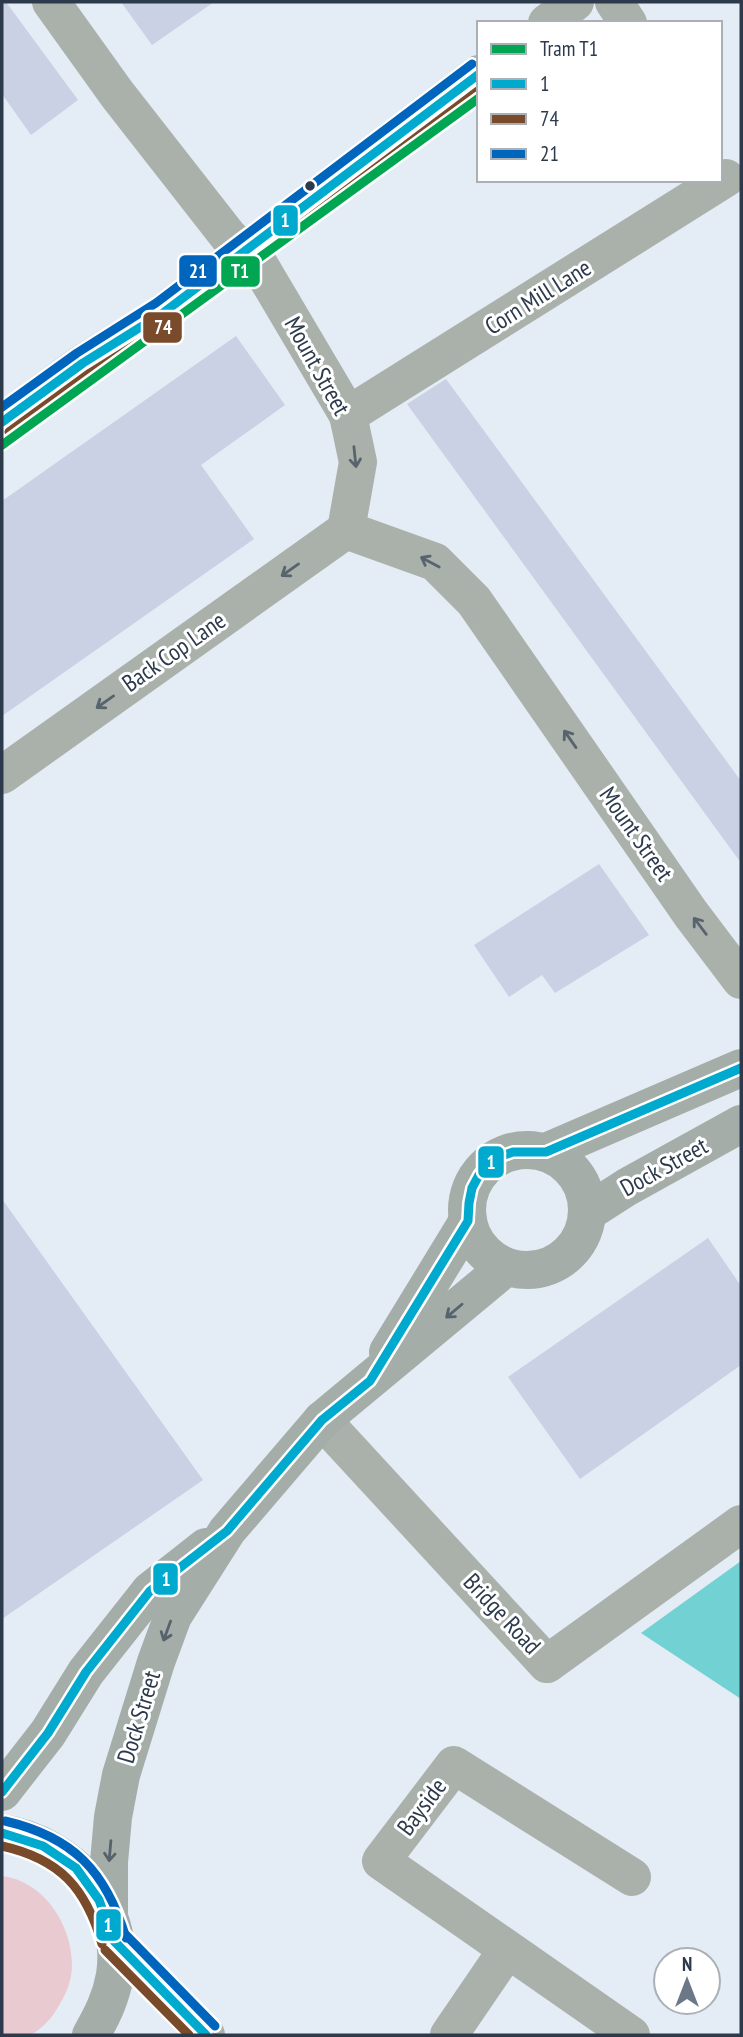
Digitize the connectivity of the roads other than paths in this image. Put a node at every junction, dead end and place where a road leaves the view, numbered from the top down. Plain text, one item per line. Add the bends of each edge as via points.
1 (51, 2) edge
2 (575, 2) edge
3 (614, 2) edge
4 (550, 21) edge
5 (627, 21) edge
6 (477, 76) edge
7 (729, 182) edge
8 (243, 251) junction
9 (348, 415) junction
10 (2, 422) edge
11 (346, 530) junction
12 (2, 775) edge
13 (741, 980) edge
14 (741, 1068) edge
15 (741, 1124) edge
16 (546, 1152) junction
17 (588, 1212) junction
18 (468, 1221) junction
19 (506, 1267) junction
20 (370, 1381) junction
21 (322, 1420) junction
22 (741, 1524) edge
23 (227, 1531) junction
24 (2, 1792) edge
25 (2, 1833) edge
26 (632, 1877) dead end
27 (111, 1930) junction
28 (507, 1950) junction
29 (90, 2035) edge
30 (206, 2035) edge
31 (449, 2035) edge
32 (631, 2035) edge

1 - 8 street, Mount Street via 117,94
2 - 4 street
3 - 5 street
6 - 8 street
7 - 9 street, Corn Mill Lane
8 - 9 street, Mount Street via 257,261
8 - 10 street via 163,313
9 -> 11 street, Mount Street via 358,462
11 -> 12 street, Back Cop Lane
13 -> 11 street, Mount Street via 474,601 435,562
14 - 16 highway
15 - 17 highway, Dock Street
16 - 17 highway via 576,1175
16 - 18 highway via 513,1151 486,1166 470,1192
17 - 19 highway via 584,1231 562,1259 535,1270
18 - 19 highway via 485,1253
18 - 20 highway, Dock Street
19 -> 20 highway, Dock Street
20 - 21 highway, Dock Street
21 - 22 street, Bridge Road via 547,1664
21 - 23 highway, Dock Street
23 - 24 highway, Dock Street via 150,1591 86,1672 48,1733
23 -> 27 highway, Dock Street via 173,1616 121,1775 111,1839
25 - 27 highway via 60,1854 100,1898
26 - 28 street, Bayside via 454,1765 381,1861
27 - 29 highway, Dock Street via 115,1974 106,2010
27 - 30 street
28 - 31 street
28 - 32 street, Bayside

